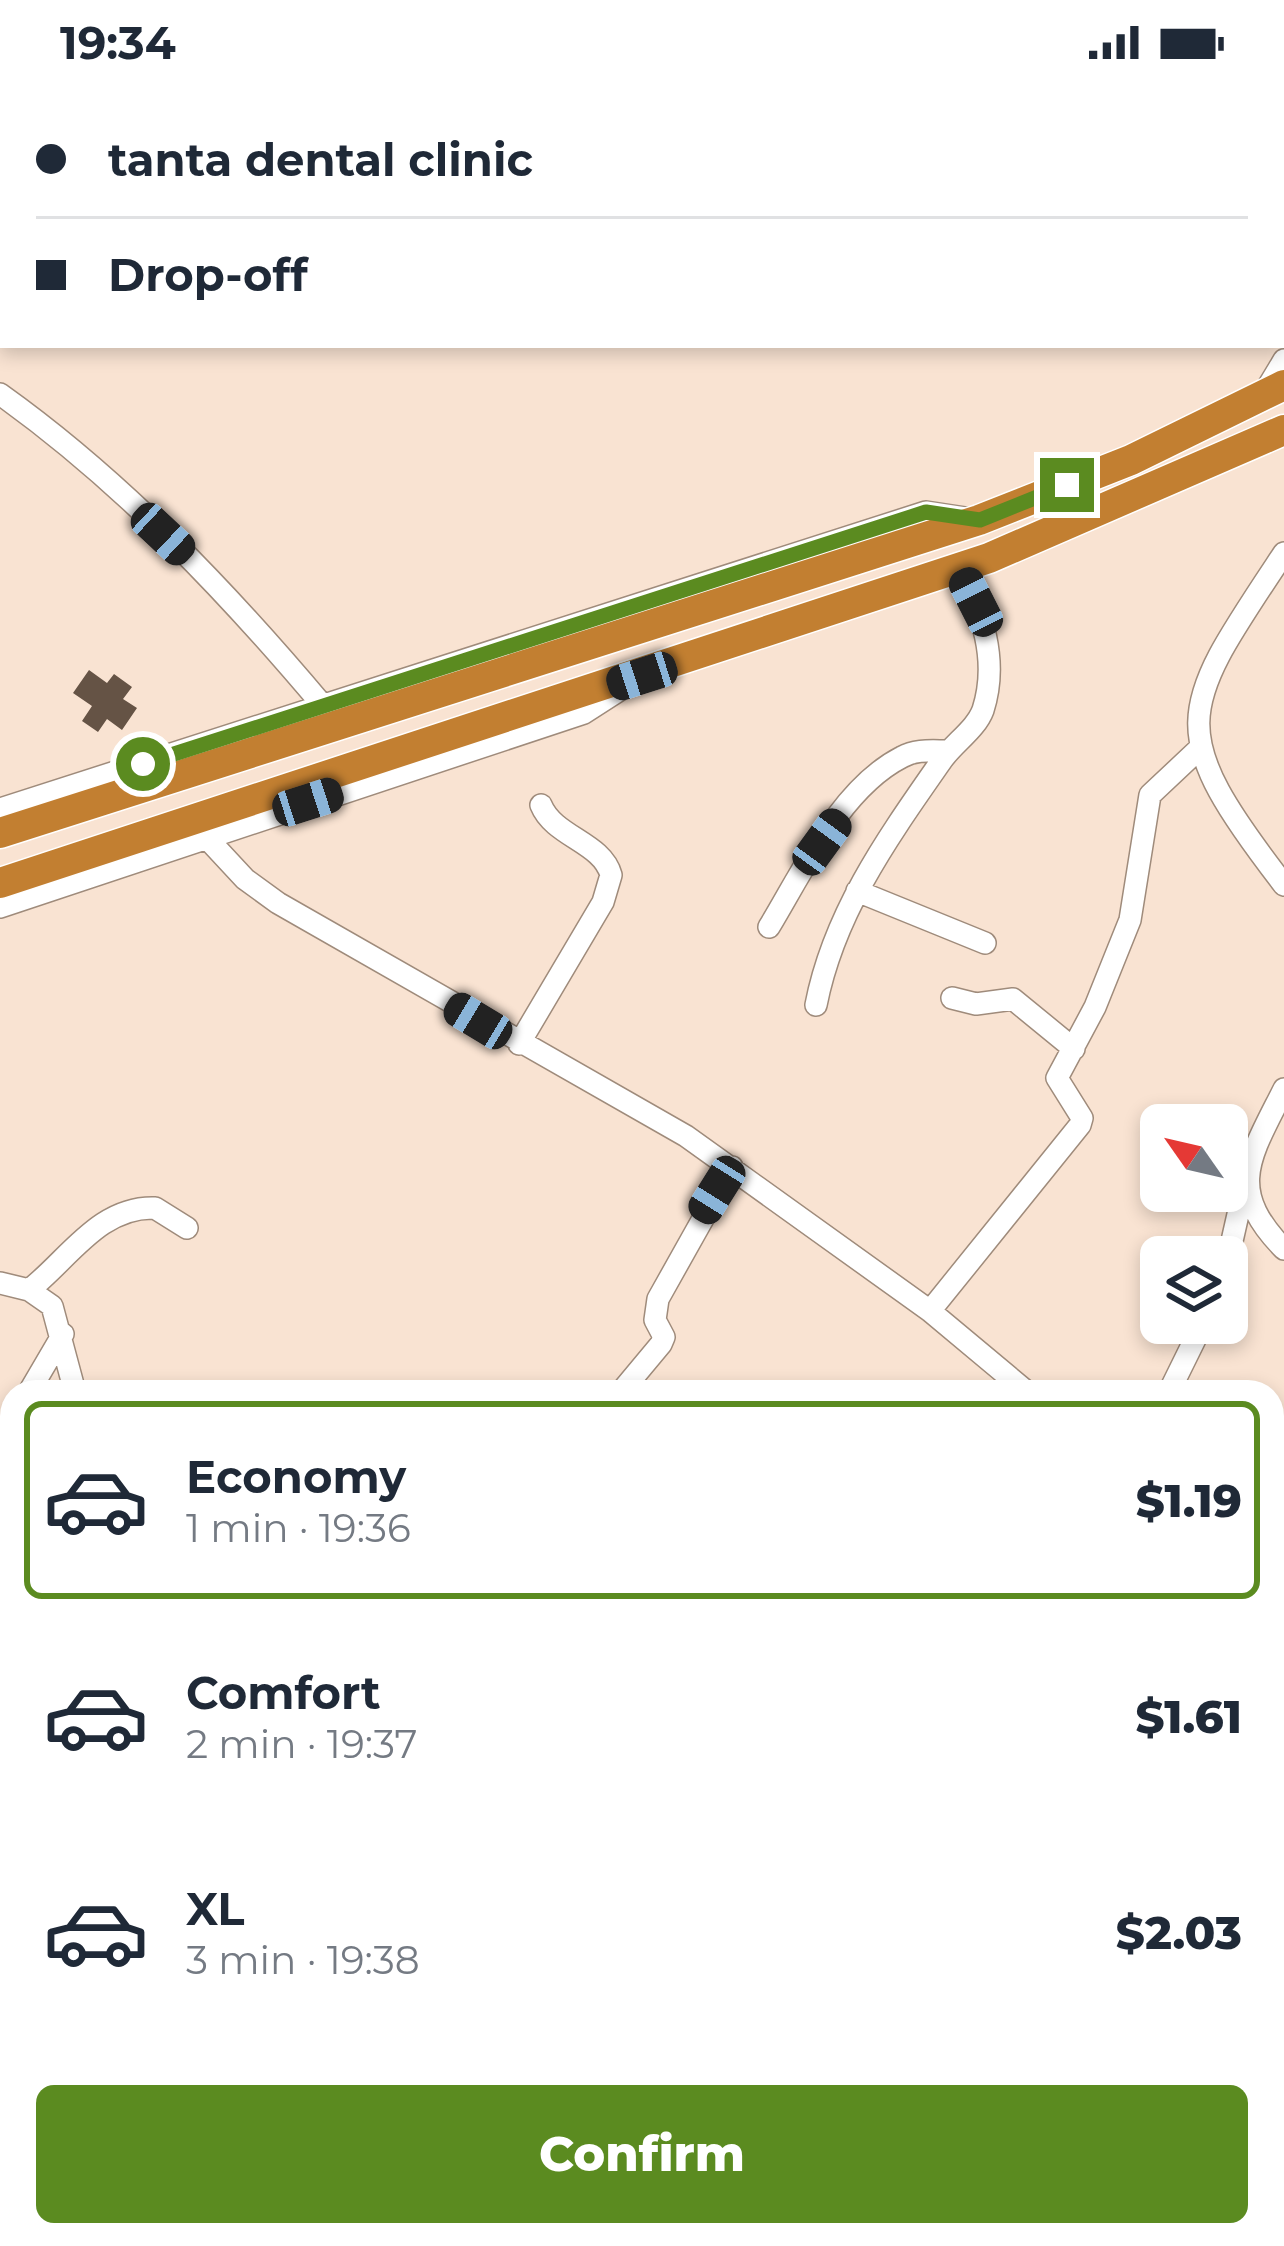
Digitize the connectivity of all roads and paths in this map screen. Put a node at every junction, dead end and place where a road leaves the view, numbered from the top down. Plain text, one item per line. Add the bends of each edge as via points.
1 (1284, 360) edge
2 (1273, 391) edge
3 (0, 394) edge
4 (1284, 430) edge
5 (980, 520) junction
6 (1284, 553) edge
7 (959, 568) junction
8 (754, 590) junction
9 (631, 631) junction
10 (764, 634) junction
11 (642, 676) junction
12 (323, 707) junction
13 (1199, 748) junction
14 (948, 751) junction
15 (541, 806) dead end
16 (2, 813) edge
17 (205, 836) junction
18 (0, 883) edge
19 (1284, 885) edge
20 (857, 891) junction
21 (0, 907) edge
22 (769, 927) dead end
23 (985, 943) dead end
24 (952, 998) dead end
25 (816, 1005) dead end
26 (519, 1044) junction
27 (1074, 1048) junction
28 (1284, 1089) edge
29 (732, 1167) junction
30 (1248, 1178) edge
31 (1248, 1186) edge
32 (187, 1228) dead end
33 (1284, 1250) edge
34 (0, 1283) edge
35 (29, 1290) junction
36 (930, 1311) junction
37 (63, 1334) junction
38 (1193, 1344) edge
39 (36, 1380) edge
40 (73, 1380) edge
41 (631, 1380) edge
42 (1013, 1380) edge
43 (1175, 1380) edge

1 - 2 street
2 - 5 highway
3 - 12 street via 192,561
4 - 7 highway
5 - 8 highway
5 - 12 street via 926,512
6 - 13 street via 1201,689
7 - 10 highway
7 - 14 street via 986,628 988,657 981,716
8 - 9 highway
8 - 10 highway
9 - 11 highway
9 - 16 highway
10 - 11 highway
11 - 17 street via 584,713
11 - 18 highway
12 - 16 street
13 - 19 street via 1218,795
13 - 27 street via 1150,795 1130,920
14 - 20 street
14 - 22 street via 917,752 887,766 842,815
15 - 26 street via 611,875
17 - 21 street
17 - 26 street via 278,903
20 - 23 street
20 - 25 street
24 - 27 street via 1013,999
26 - 29 street
27 - 36 street via 1057,1084 1080,1125
28 - 30 street
29 - 36 street
29 - 41 street via 658,1299 661,1344
31 - 33 street via 1253,1215
32 - 35 street via 155,1208 110,1220
34 - 35 street
35 - 37 street via 52,1306
36 - 42 street
37 - 39 street
37 - 40 street
38 - 43 street

